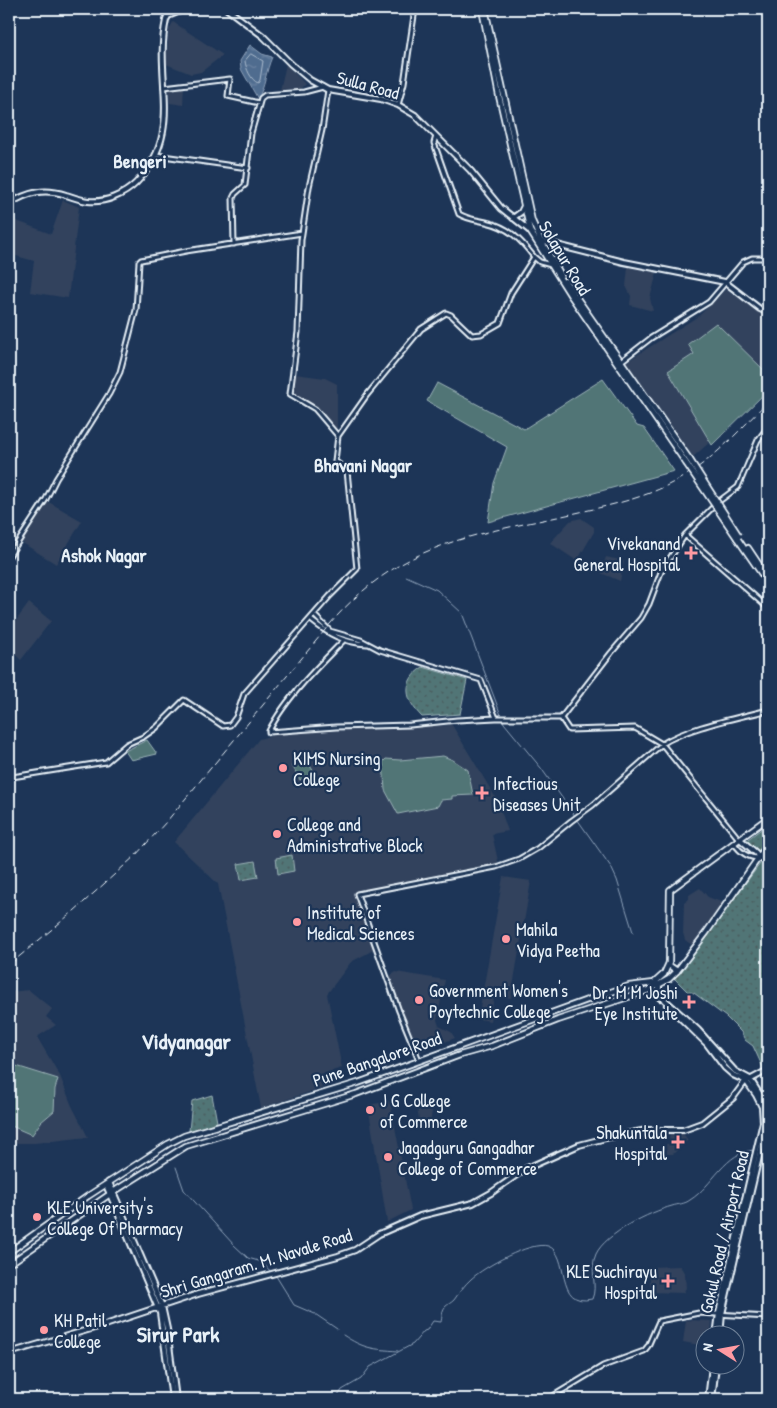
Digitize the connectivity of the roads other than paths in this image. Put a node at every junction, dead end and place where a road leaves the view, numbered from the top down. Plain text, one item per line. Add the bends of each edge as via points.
1 (166, 9) edge
2 (185, 9) edge
3 (227, 9) edge
4 (415, 9) edge
5 (483, 9) edge
6 (167, 18) junction
7 (164, 87) junction
8 (323, 87) junction
9 (328, 90) junction
10 (259, 103) junction
11 (398, 105) junction
12 (437, 135) junction
13 (156, 155) junction
14 (248, 168) junction
15 (9, 204) edge
16 (524, 206) junction
17 (513, 218) junction
18 (530, 231) junction
19 (302, 233) junction
20 (538, 240) junction
21 (234, 244) junction
22 (534, 257) junction
23 (768, 258) edge
24 (552, 266) junction
25 (726, 282) junction
26 (768, 313) edge
27 (619, 363) junction
28 (768, 426) edge
29 (338, 436) junction
30 (684, 536) junction
31 (738, 537) junction
32 (9, 556) edge
33 (768, 578) edge
34 (768, 583) edge
35 (768, 608) edge
36 (314, 616) junction
37 (311, 620) junction
38 (344, 640) junction
39 (368, 644) junction
40 (768, 710) edge
41 (497, 718) junction
42 (561, 718) junction
43 (662, 744) junction
44 (9, 774) edge
45 (768, 818) edge
46 (740, 839) junction
47 (734, 843) junction
48 (768, 844) edge
49 (759, 858) junction
50 (768, 858) edge
51 (669, 963) junction
52 (677, 971) junction
53 (654, 986) junction
54 (660, 996) junction
55 (419, 1060) junction
56 (768, 1070) edge
57 (747, 1081) junction
58 (108, 1183) junction
59 (112, 1193) junction
60 (9, 1252) edge
61 (9, 1264) edge
62 (160, 1307) junction
63 (721, 1314) junction
64 (768, 1317) edge
65 (718, 1326) edge
66 (720, 1326) edge
67 (9, 1353) edge
68 (711, 1376) edge
69 (715, 1376) edge
70 (172, 1399) edge
71 (176, 1399) edge
72 (548, 1399) edge
73 (708, 1399) edge
74 (712, 1399) edge

1 - 6 main road
2 - 6 main road
3 - 8 main road, Sulla Road via 263,36 310,80
4 - 11 street
5 - 16 main road, Solapur Road
5 - 20 main road
6 - 7 main road via 162,43
7 - 10 street via 230,79 228,96
7 - 13 main road via 164,130
8 - 9 main road, Sulla Road
8 - 10 street via 265,95
9 - 11 main road, Sulla Road
9 - 19 street
10 - 14 street via 251,133
11 - 12 main road, Sulla Road
12 - 17 main road, Sulla Road
12 - 22 street via 434,143 459,214 506,228
13 - 14 street
13 - 15 main road via 136,182 115,197 90,201 47,191 24,195
14 - 21 street via 245,185 234,198
16 - 17 main road
16 - 18 main road, Solapur Road
17 - 18 main road, Sulla Road
18 - 20 main road, Solapur Road
19 - 21 street
19 - 29 street via 298,332 290,394 315,410
20 - 24 main road, Solapur Road
20 - 25 main road via 624,262
20 - 27 main road, Solapur Road
21 - 32 street via 139,262 136,310 120,372 46,500
22 - 24 street
22 - 29 street via 513,288 500,323 481,334 472,335 446,313 421,329
23 - 25 street via 752,258 743,262
24 - 27 main road, Solapur Road
25 - 26 main road
25 - 27 street via 710,302 651,338
27 - 31 main road, Solapur Road, bridge
28 - 30 street via 758,440 738,487
29 - 36 street via 335,461 347,471 357,569
30 - 35 street
30 - 42 street via 661,572 641,618
31 - 33 main road
31 - 34 main road
36 - 37 street
36 - 39 street via 330,631
37 - 38 street via 328,634
37 - 44 street via 244,694 230,725 223,726 184,700 156,728 127,744 106,762 12,777
38 - 39 street
38 - 41 street via 287,703 269,732
39 - 41 street via 481,680
40 - 43 street via 672,737
41 - 42 street
42 - 43 street via 569,730 634,728
43 - 46 street
43 - 55 street via 538,848 512,862 357,894
45 - 46 main road
46 - 47 main road
46 - 49 main road
47 - 49 street via 751,858
47 - 51 main road via 670,890
48 - 49 main road
49 - 50 main road
49 - 52 main road, Pune Bangalore Road
51 - 52 main road
51 - 53 main road
52 - 53 main road, Pune Bangalore Road
53 - 54 main road
53 - 54 main road, Gokul Road / Airport Road via 654,991
53 - 55 main road, Pune Bangalore Road via 629,986
53 - 59 main road, Pune Bangalore Road via 356,1094 197,1142 172,1154
54 - 57 main road, Gokul Road / Airport Road via 707,1044 725,1068
55 - 58 main road, Pune Bangalore Road via 354,1084 184,1136
56 - 57 main road
57 - 62 main road, Shri Gangaram. M. Navale Road via 727,1104 706,1120 686,1129 646,1130 579,1145 525,1169 481,1200 420,1216 379,1234 355,1250
57 - 63 main road, Gokul Road / Airport Road via 762,1107 764,1122
58 - 59 main road
58 - 60 main road, Pune Bangalore Road
59 - 61 main road, Pune Bangalore Road
59 - 62 main road
59 - 62 main road
62 - 67 main road, Shri Gangaram. M. Navale Road
62 - 70 main road
62 - 71 main road via 167,1329
63 - 64 street
63 - 65 main road, Gokul Road / Airport Road
63 - 66 main road, Gokul Road / Airport Road
63 - 72 street via 687,1315 659,1321 644,1351 603,1366
68 - 73 main road
69 - 74 main road

